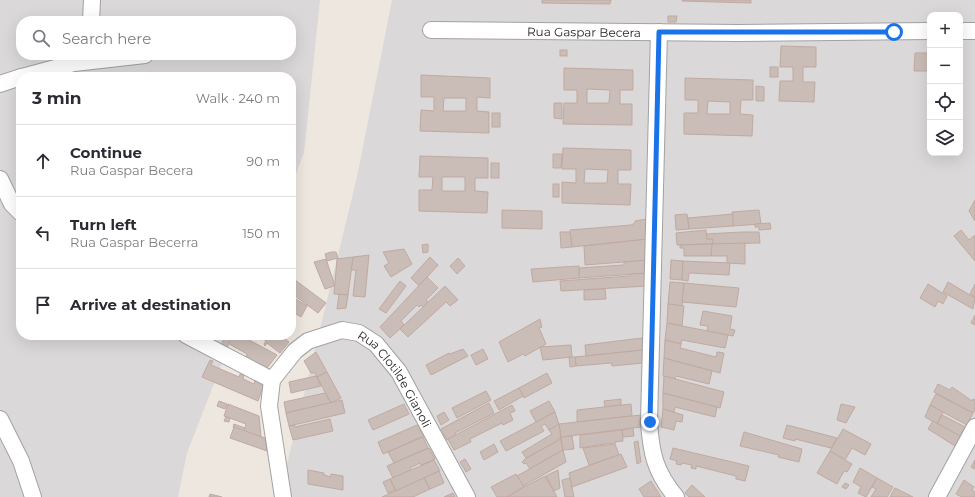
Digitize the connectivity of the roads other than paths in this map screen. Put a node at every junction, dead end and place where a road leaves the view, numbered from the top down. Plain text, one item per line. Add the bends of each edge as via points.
1 (92, 0) edge
2 (92, 16) edge
3 (431, 30) dead end
4 (927, 31) edge
5 (963, 31) edge
6 (975, 31) edge
7 (659, 32) junction
8 (82, 60) edge
9 (40, 72) edge
10 (16, 79) edge
11 (0, 84) edge
12 (0, 179) edge
13 (16, 208) edge
14 (196, 340) edge
15 (272, 380) junction
16 (0, 419) edge
17 (975, 427) edge
18 (33, 497) edge
19 (283, 497) edge
20 (468, 497) edge
21 (676, 497) edge
22 (937, 497) edge

1 - 2 street
3 - 7 street, Rua Gaspar Becera
4 - 7 street, Rua Gaspar Becera
5 - 6 street
7 - 21 street via 650,448 656,468
8 - 9 street
10 - 11 street
12 - 13 street
14 - 15 street
15 - 19 street via 269,406
15 - 20 street, Rua Clotilde Gianoli via 295,351 308,341 342,330 359,333 376,344 399,372
16 - 18 street via 21,462
17 - 22 street

